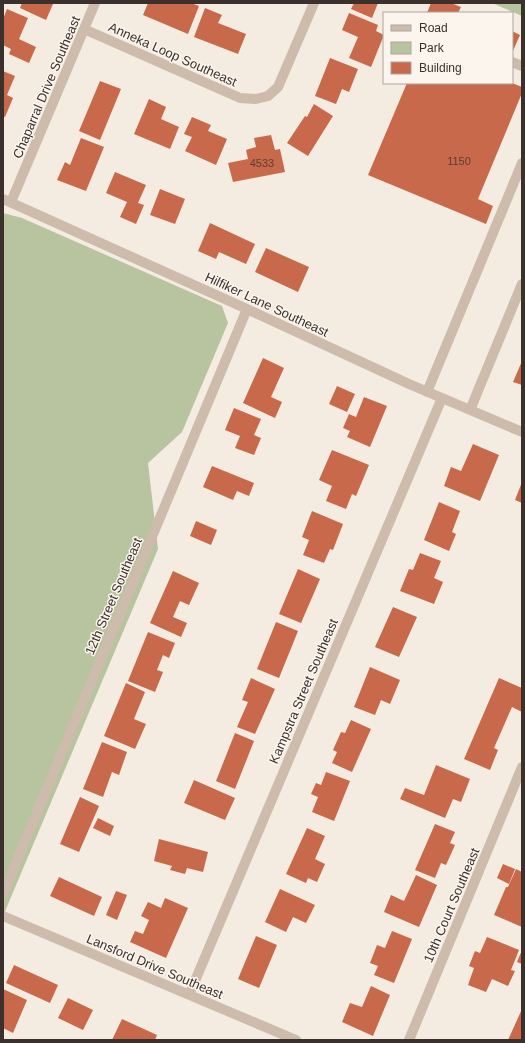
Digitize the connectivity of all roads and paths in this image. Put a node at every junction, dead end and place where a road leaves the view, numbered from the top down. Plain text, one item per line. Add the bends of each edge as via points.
1 (95, 3) edge
2 (314, 3) edge
3 (84, 29) junction
4 (522, 163) edge
5 (7, 200) edge
6 (522, 284) edge
7 (247, 309) junction
8 (427, 392) junction
9 (442, 398) junction
10 (470, 410) junction
11 (522, 420) edge
12 (520, 431) edge
13 (522, 767) edge
14 (3, 894) edge
15 (3, 916) edge
16 (189, 995) junction
17 (296, 1040) edge
18 (409, 1040) edge

1 - 3 street, Chaparral Drive Southeast
2 - 3 street, Anneka Loop Southeast via 278,87 268,96 256,99 240,98
3 - 5 street, Chaparral Drive Southeast
4 - 8 street
5 - 7 street, Hilfiker Lane Southeast
6 - 10 street
7 - 8 street, Hilfiker Lane Southeast
7 - 14 street, 12th Street Southeast
8 - 9 street, Hilfiker Lane Southeast
9 - 10 street, Hilfiker Lane Southeast
9 - 16 street, Kampstra Street Southeast
10 - 12 street, Hilfiker Lane Southeast
11 - 12 street
13 - 18 street, 10th Court Southeast
15 - 16 street, Lansford Drive Southeast
16 - 17 street, Lansford Drive Southeast

